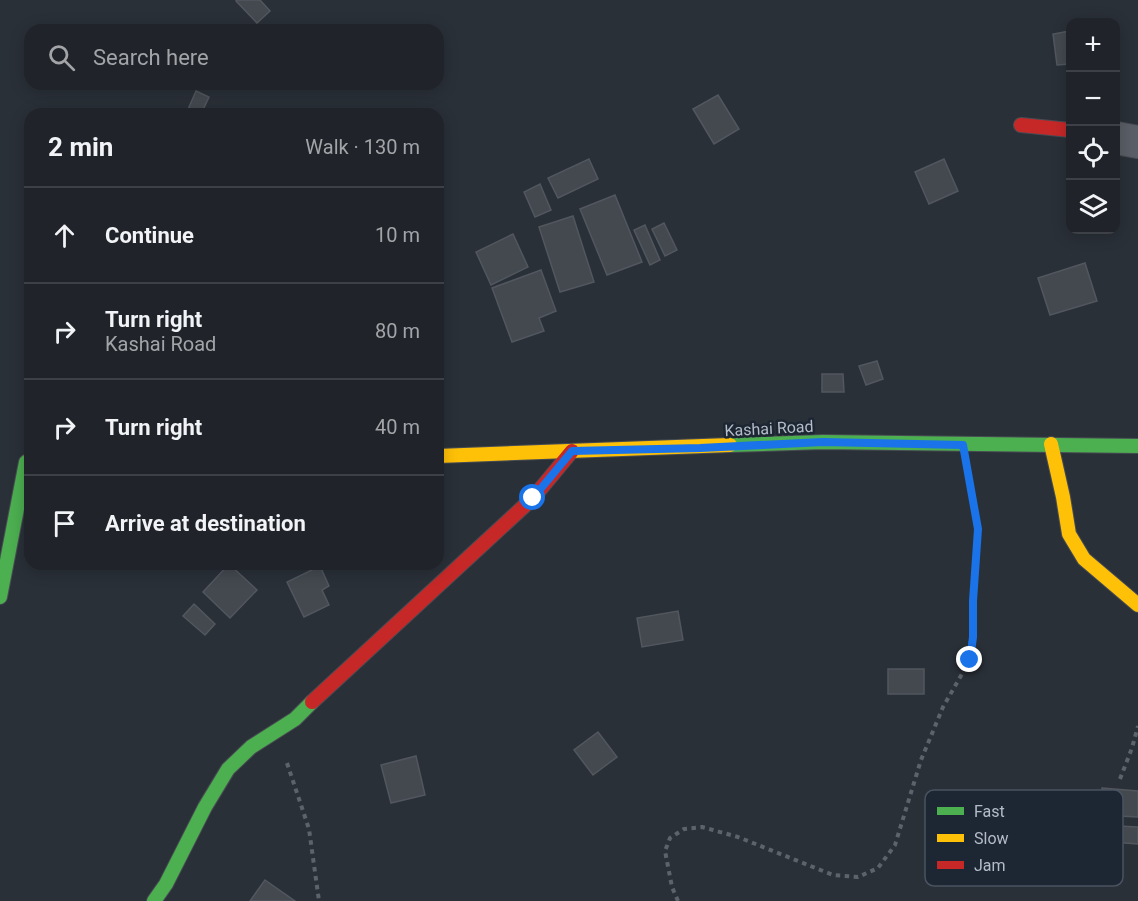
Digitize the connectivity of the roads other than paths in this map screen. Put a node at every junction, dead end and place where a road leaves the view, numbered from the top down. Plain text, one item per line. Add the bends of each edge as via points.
1 (1021, 125) dead end
2 (1066, 130) edge
3 (1120, 139) edge
4 (1138, 142) edge
5 (1051, 444) junction
6 (1138, 446) edge
7 (572, 451) junction
8 (444, 456) edge
9 (9, 461) dead end
10 (24, 462) edge
11 (24, 481) edge
12 (0, 597) edge
13 (1138, 605) edge
14 (154, 901) edge

1 - 2 street
3 - 4 street
5 - 6 street, Kashai Road
5 - 7 street, Kashai Road via 823,442
5 - 13 street via 1069,534 1084,560
7 - 8 street, Kashai Road
7 - 14 street via 514,517 295,719 251,747 228,769
9 - 10 street
11 - 12 street

